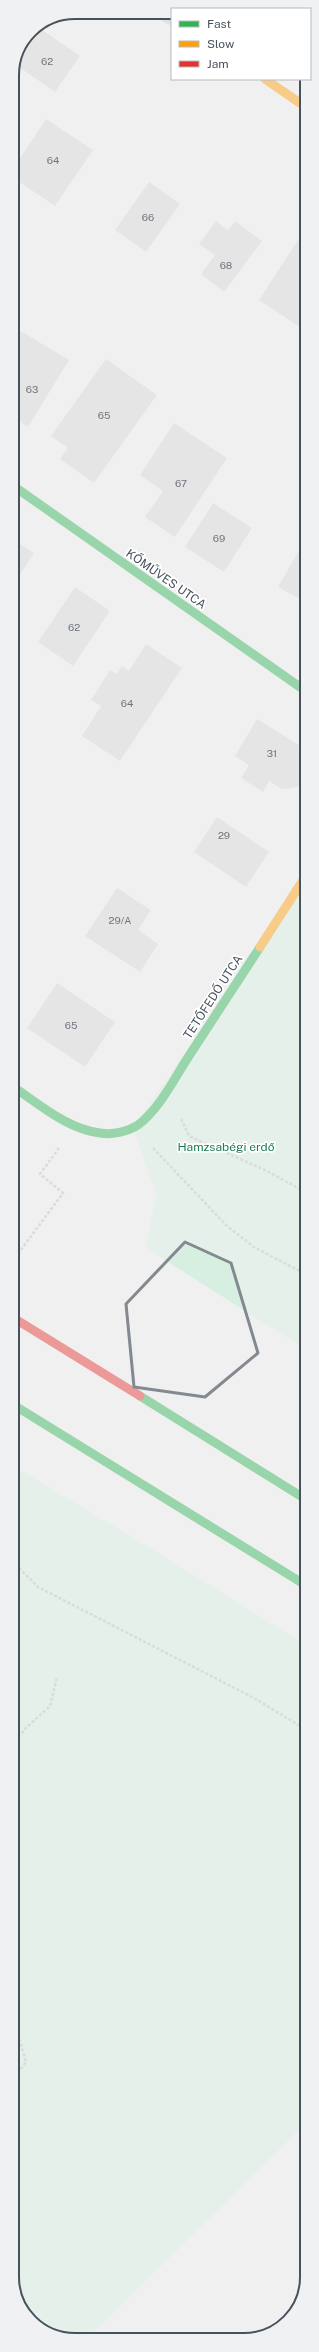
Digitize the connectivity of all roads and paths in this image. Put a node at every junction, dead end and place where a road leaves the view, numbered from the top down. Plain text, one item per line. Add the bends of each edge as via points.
1 (266, 80) edge
2 (300, 103) edge
3 (19, 490) edge
4 (300, 687) edge
5 (300, 885) edge
6 (19, 1090) edge
7 (167, 1090) junction
8 (75, 1126) junction
9 (133, 1128) junction
10 (300, 1189) edge
11 (19, 1253) edge
12 (300, 1271) edge
13 (19, 1321) edge
14 (19, 1408) edge
15 (300, 1496) edge
16 (19, 1568) edge
17 (300, 1581) edge
18 (57, 1677) dead end
19 (300, 1726) edge
20 (19, 1736) edge
21 (19, 2038) edge
22 (19, 2072) edge

1 - 2 main road
3 - 4 main road, KŐMŰVES UTCA
5 - 7 main road, TETŐFEDŐ UTCA
6 - 8 main road
7 - 9 main road, TETŐFEDŐ UTCA via 152,1110
7 - 10 path via 189,1136 267,1170
8 - 9 main road via 100,1134 118,1133
8 - 11 path via 40,1174 63,1193
9 - 12 path via 227,1226 254,1247
13 - 15 main road
14 - 17 main road
16 - 19 path via 38,1586 247,1694
18 - 20 path via 50,1706
21 - 22 path via 26,2062

